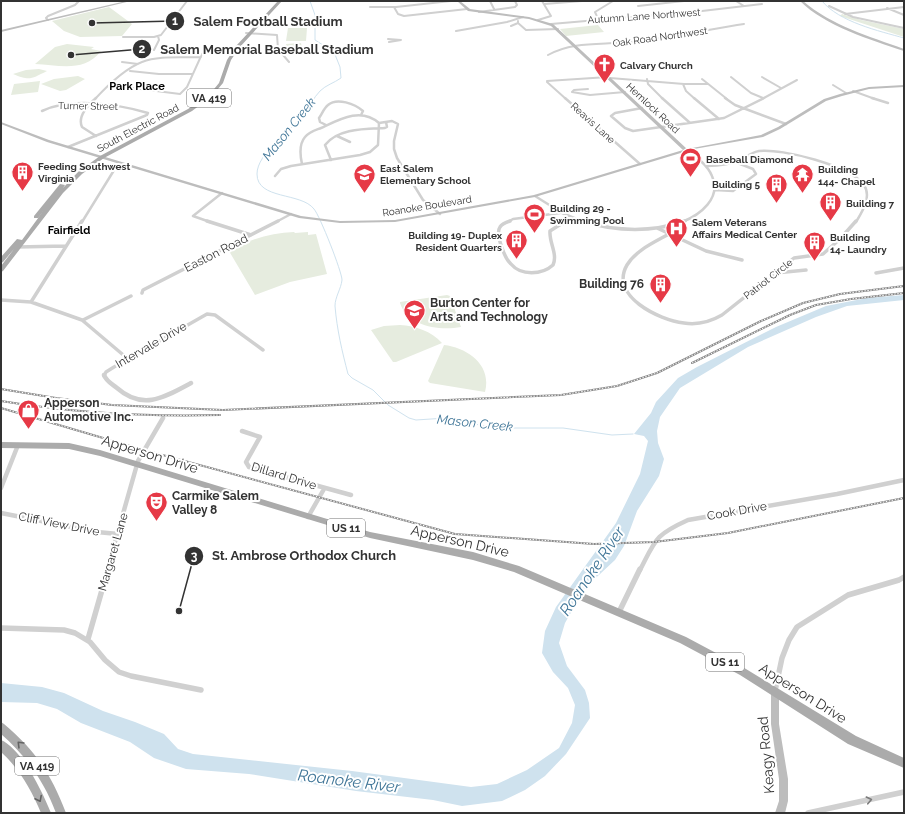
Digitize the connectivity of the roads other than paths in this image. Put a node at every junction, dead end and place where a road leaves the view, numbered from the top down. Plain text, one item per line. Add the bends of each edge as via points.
1 (79, 1) edge
2 (130, 1) edge
3 (187, 1) edge
4 (277, 1) edge
5 (280, 1) edge
6 (451, 1) edge
7 (458, 1) edge
8 (490, 1) edge
9 (515, 1) edge
10 (582, 1) edge
11 (613, 1) edge
12 (674, 1) edge
13 (684, 1) edge
14 (736, 1) edge
15 (801, 1) edge
16 (804, 1) edge
17 (543, 2) edge
18 (762, 4) dead end
19 (638, 6) dead end
20 (744, 6) junction
21 (830, 6) dead end
22 (370, 7) dead end
23 (394, 7) junction
24 (904, 7) edge
25 (887, 8) junction
26 (467, 9) junction
27 (494, 9) junction
28 (478, 12) junction
29 (845, 14) junction
30 (904, 16) edge
31 (523, 17) junction
32 (598, 19) junction
33 (48, 20) junction
34 (538, 20) junction
35 (518, 23) junction
36 (551, 24) junction
37 (744, 24) dead end
38 (511, 26) dead end
39 (904, 28) edge
40 (558, 29) junction
41 (2, 30) edge
42 (456, 31) dead end
43 (247, 33) junction
44 (158, 36) junction
45 (123, 37) dead end
46 (575, 46) junction
47 (904, 49) edge
48 (154, 50) dead end
49 (205, 51) dead end
50 (548, 55) dead end
51 (200, 57) junction
52 (122, 62) dead end
53 (289, 62) dead end
54 (138, 64) junction
55 (130, 71) junction
56 (193, 74) junction
57 (609, 77) junction
58 (762, 77) dead end
59 (732, 78) dead end
60 (702, 79) dead end
61 (647, 80) junction
62 (797, 80) dead end
63 (683, 84) junction
64 (708, 84) junction
65 (109, 85) junction
66 (833, 85) dead end
67 (902, 87) edge
68 (588, 88) dead end
69 (781, 88) junction
70 (625, 92) junction
71 (853, 92) junction
72 (846, 93) junction
73 (763, 98) junction
74 (888, 103) dead end
75 (90, 105) junction
76 (642, 108) junction
77 (744, 108) junction
78 (42, 111) dead end
79 (361, 115) junction
80 (719, 119) junction
81 (386, 122) junction
82 (689, 122) junction
83 (1, 123) edge
84 (379, 123) junction
85 (786, 124) junction
86 (326, 125) junction
87 (660, 126) junction
88 (379, 129) junction
89 (96, 136) junction
90 (337, 136) junction
91 (350, 142) dead end
92 (68, 148) junction
93 (686, 150) junction
94 (100, 157) junction
95 (331, 160) junction
96 (736, 162) junction
97 (302, 164) junction
98 (640, 164) junction
99 (706, 166) junction
100 (116, 167) dead end
101 (275, 176) dead end
102 (715, 190) junction
103 (222, 193) junction
104 (535, 196) junction
105 (560, 213) junction
106 (291, 214) junction
107 (440, 214) junction
108 (580, 220) junction
109 (657, 228) junction
110 (669, 234) junction
111 (251, 235) junction
112 (66, 246) junction
113 (12, 247) junction
114 (19, 247) junction
115 (742, 260) dead end
116 (1, 261) edge
117 (788, 264) junction
118 (904, 268) edge
119 (1, 270) edge
120 (806, 270) dead end
121 (798, 271) junction
122 (776, 272) junction
123 (876, 273) dead end
124 (142, 293) dead end
125 (132, 296) dead end
126 (1, 300) edge
127 (31, 302) junction
128 (83, 320) junction
129 (263, 350) dead end
130 (128, 359) junction
131 (191, 382) dead end
132 (163, 418) dead end
133 (242, 431) dead end
134 (1, 445) edge
135 (18, 445) junction
136 (138, 465) junction
137 (904, 480) edge
138 (1, 488) edge
139 (324, 489) junction
140 (351, 495) dead end
141 (1, 513) edge
142 (308, 517) junction
143 (118, 534) junction
144 (904, 577) edge
145 (619, 612) junction
146 (1, 628) edge
147 (88, 639) junction
148 (201, 690) dead end
149 (776, 693) junction
150 (1, 727) edge
151 (1, 745) edge
152 (904, 763) edge
153 (904, 792) edge
154 (46, 813) edge
155 (61, 813) edge
156 (780, 813) edge
157 (808, 813) edge

1 - 33 street via 48,16
2 - 33 main road
3 - 44 street
4 - 43 main road, South Electric Road / VA 419
5 - 43 main road, South Electric Road / VA 419
6 - 23 street
7 - 26 main road
8 - 27 street
9 - 27 street via 515,7
10 - 17 street
11 - 32 street via 595,12
12 - 13 street
12 - 19 street
14 - 20 street
15 - 47 main road via 810,10 827,19
16 - 47 main road via 816,11 834,20
17 - 34 street via 551,16
18 - 20 street, Autumn Lane Northwest
20 - 32 street, Autumn Lane Northwest
21 - 29 street
22 - 23 street
23 - 26 street via 398,14 404,16
24 - 25 street
25 - 29 street
25 - 30 street
26 - 28 main road, Hemlock Road
27 - 28 street
28 - 31 main road, Hemlock Road
29 - 39 street
31 - 34 main road, Hemlock Road
31 - 35 street via 517,21
31 - 42 street
32 - 36 street, Autumn Lane Northwest
33 - 41 main road
34 - 36 main road, Hemlock Road
35 - 38 street
35 - 40 street via 526,30
36 - 40 main road, Hemlock Road
37 - 46 street, Oak Road Northwest via 624,43
40 - 46 main road, Hemlock Road
43 - 53 street via 276,34 276,46
43 - 94 main road, South Electric Road / VA 419 via 230,57 220,85 207,99
44 - 45 street
44 - 48 street via 159,40
46 - 50 street, Oak Road Northwest
46 - 57 main road, Hemlock Road
49 - 51 street
51 - 54 street via 146,61
51 - 56 street
52 - 54 street
54 - 55 street
55 - 56 street
55 - 65 street
56 - 65 street via 181,93 168,94
57 - 61 street
57 - 70 main road, Hemlock Road
57 - 98 street, Reavis Lane via 547,81
58 - 69 street
59 - 73 street via 751,93
60 - 64 street
61 - 63 street
61 - 82 street via 651,87
62 - 69 street
63 - 64 street
63 - 80 street via 686,91
64 - 77 street
65 - 75 street via 98,93
66 - 72 street
67 - 71 main road, Roanoke Boulevard
68 - 70 street via 572,92
69 - 73 street
70 - 76 main road, Hemlock Road
71 - 72 main road, Roanoke Boulevard
71 - 74 street
72 - 85 main road, Roanoke Boulevard via 826,100
73 - 77 street
75 - 78 street, Turner Street via 54,105
75 - 89 street via 82,116 81,125
75 - 89 street, Turner Street via 115,105 148,113
76 - 87 main road, Hemlock Road
76 - 87 street via 611,116 630,130
77 - 80 street
77 - 85 street
79 - 84 street via 374,118
79 - 86 street via 344,117
79 - 86 street via 360,108 342,102 332,103 319,118 320,122
80 - 82 street
81 - 84 street
81 - 88 street via 387,127
81 - 107 street via 398,124 394,141 397,158 423,200
82 - 87 street
83 - 92 main road, Roanoke Boulevard
84 - 88 street
85 - 93 main road, Roanoke Boulevard via 757,138 709,144
86 - 97 street via 303,139 300,154
87 - 93 main road, Hemlock Road
88 - 90 street via 350,130
88 - 95 street via 378,145 373,151
89 - 92 street
90 - 91 street
90 - 95 street via 326,144
92 - 94 main road, Roanoke Boulevard
93 - 98 main road, Roanoke Boulevard
93 - 99 street
94 - 103 main road, Roanoke Boulevard
94 - 113 main road, South Electric Road / VA 419 via 83,166 64,182
94 - 114 main road, South Electric Road / VA 419 via 68,184
95 - 97 street
96 - 99 street, Patriot Circle
96 - 102 street via 753,169 756,174 733,190
96 - 117 street, Patriot Circle via 756,151 781,151 834,168 858,179 866,187 864,210 845,234 823,254 796,257
97 - 101 street via 284,168
98 - 104 main road, Roanoke Boulevard
99 - 102 street via 713,178
100 - 112 street
102 - 109 street via 708,206 692,218
103 - 106 main road, Roanoke Boulevard
103 - 111 street via 193,216
104 - 105 street
104 - 107 main road, Roanoke Boulevard
105 - 108 street
105 - 108 street via 513,219 500,226 498,235 510,264 516,269 529,272 549,268 554,259 550,231 561,224
106 - 107 main road, Roanoke Boulevard via 329,221 383,222
106 - 111 street, Easton Road
108 - 109 street via 617,228
109 - 110 street
110 - 115 street via 710,252
110 - 122 street, Patriot Circle via 634,257 626,266 624,277 634,299 647,310 666,319 691,324 713,320
111 - 124 street, Easton Road via 143,290
112 - 114 street
112 - 127 street
113 - 114 street
113 - 116 main road, South Electric Road / VA 419
114 - 119 main road, South Electric Road / VA 419
117 - 121 street
117 - 122 street, Patriot Circle
118 - 123 street
120 - 121 street
121 - 122 street
125 - 128 street
126 - 127 street
127 - 128 street
128 - 130 street
129 - 130 street, Intervale Drive via 210,314
130 - 131 street, Intervale Drive via 108,370 104,376 128,397 147,400 164,398
132 - 136 street, Margaret Lane via 139,458
133 - 139 street, Dillard Drive via 260,437 246,462 249,467
134 - 135 main road, Apperson Drive / US 11
135 - 136 main road, Apperson Drive / US 11 via 77,447
135 - 138 street
136 - 142 main road, Apperson Drive / US 11
136 - 143 street, Margaret Lane
137 - 145 street, Cook Drive via 688,520 673,526 659,536 651,547
139 - 140 street, Dillard Drive
139 - 142 street, Dillard Drive
141 - 143 street, Cliff View Drive
142 - 145 main road, Apperson Drive / US 11 via 370,536 473,556 516,569
143 - 147 street, Margaret Lane
144 - 149 street via 848,595 797,627 791,633 775,680
145 - 149 main road, Apperson Drive / US 11 via 700,649
146 - 147 street via 64,630
147 - 148 street via 111,665 121,672
149 - 152 main road, Apperson Drive / US 11 via 852,740
149 - 156 main road, Keagy Road via 775,725 785,778
155 -> 150 main road, VA 419 via 52,789 32,758 19,742
151 -> 154 main road, VA 419 via 21,768
157 -> 153 street

